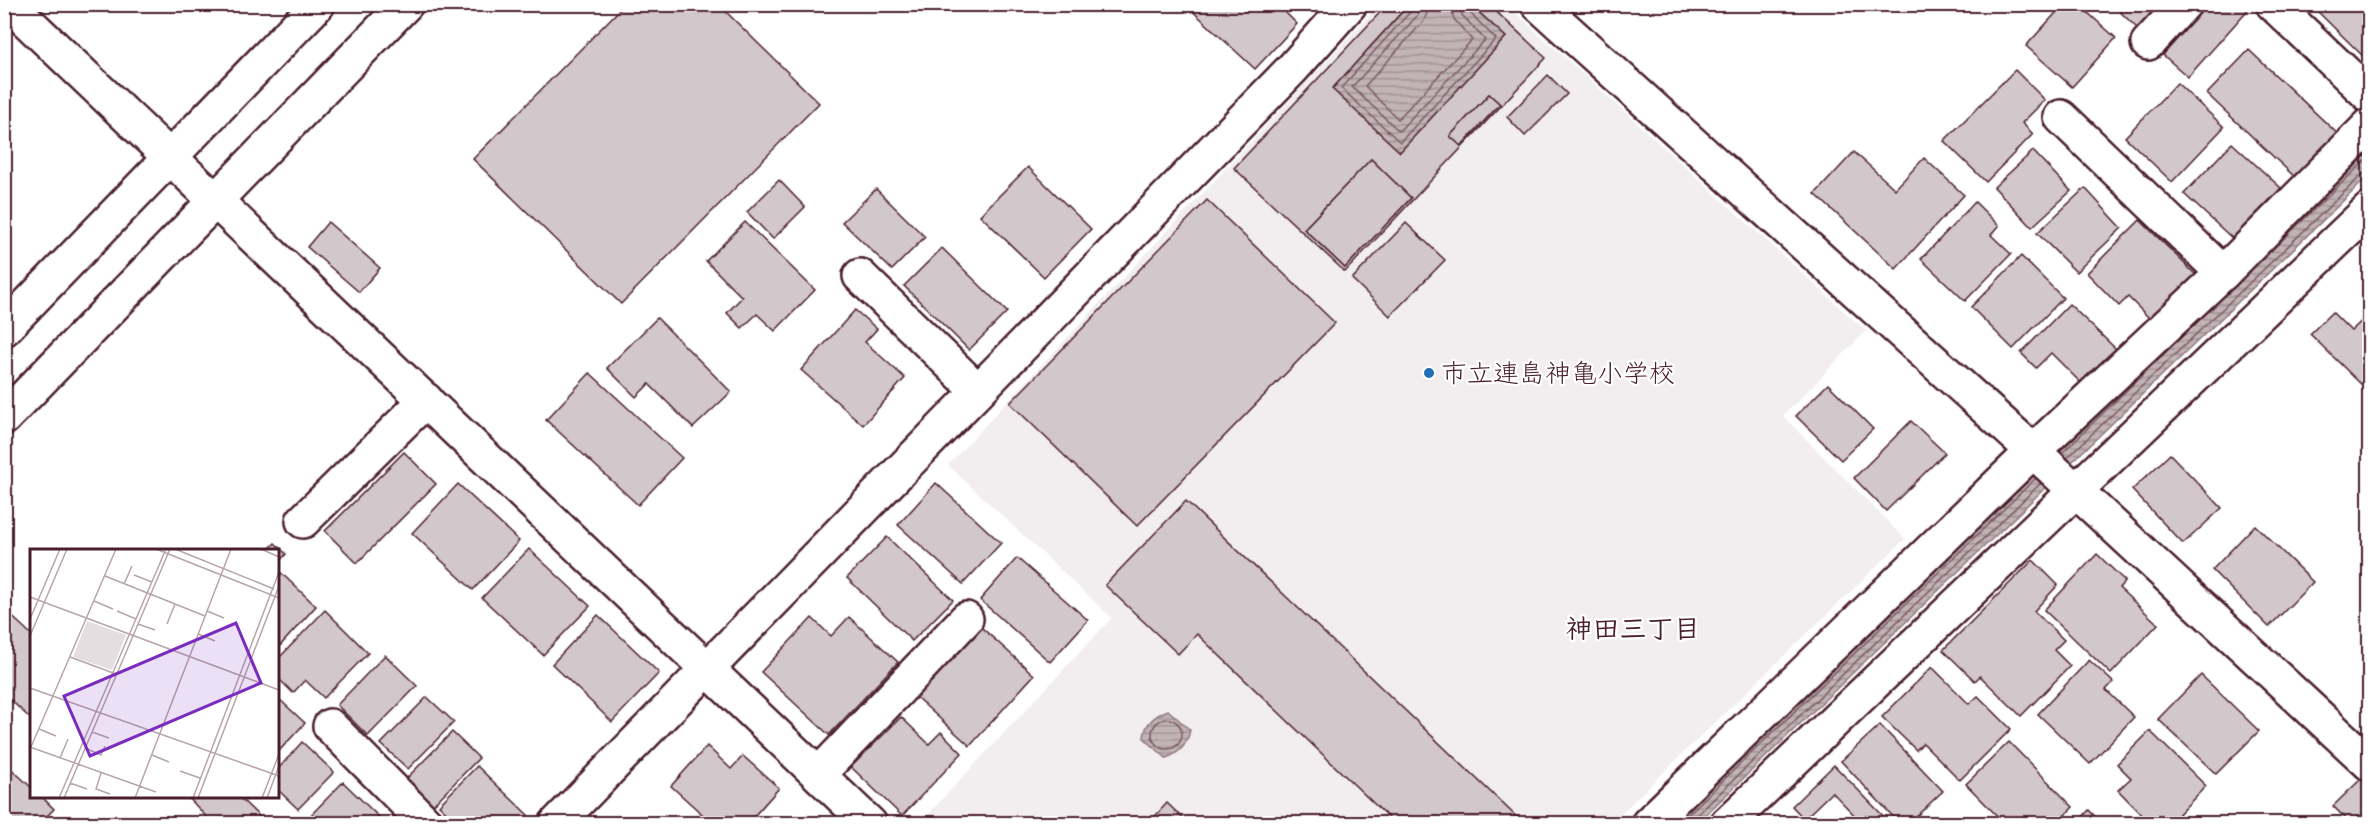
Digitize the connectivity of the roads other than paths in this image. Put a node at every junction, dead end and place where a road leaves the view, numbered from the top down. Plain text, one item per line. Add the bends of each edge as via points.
1 (9, 4) edge
2 (318, 4) edge
3 (405, 4) edge
4 (1350, 4) edge
5 (1538, 4) edge
6 (2184, 4) edge
7 (2273, 4) edge
8 (2148, 43) dead end
9 (2370, 96) edge
10 (2061, 117) dead end
11 (2370, 125) edge
12 (171, 159) junction
13 (216, 201) junction
14 (2370, 209) edge
15 (2223, 273) junction
16 (860, 276) dead end
17 (4, 329) edge
18 (978, 391) junction
19 (426, 400) junction
20 (4, 418) edge
21 (2053, 470) junction
22 (303, 521) dead end
23 (966, 619) dead end
24 (709, 669) junction
25 (330, 726) dead end
26 (2370, 764) edge
27 (819, 774) junction
28 (1650, 823) edge
29 (427, 824) edge
30 (556, 824) edge
31 (870, 824) edge
32 (1727, 824) edge

1 - 12 street
2 - 12 street
3 - 13 street
4 - 18 street via 1292,69
5 - 21 street
6 - 8 street
7 - 9 street
10 - 15 street
11 - 15 street
12 - 13 street
12 - 17 street
13 - 19 street
13 - 20 street
14 - 21 street
15 - 21 street
16 - 18 street
18 - 24 street
19 - 22 street
19 - 24 street
21 - 26 street
21 - 28 street
21 - 32 street via 1925,633
23 - 27 street
24 - 27 street
24 - 30 street
25 - 29 street
27 - 31 street

